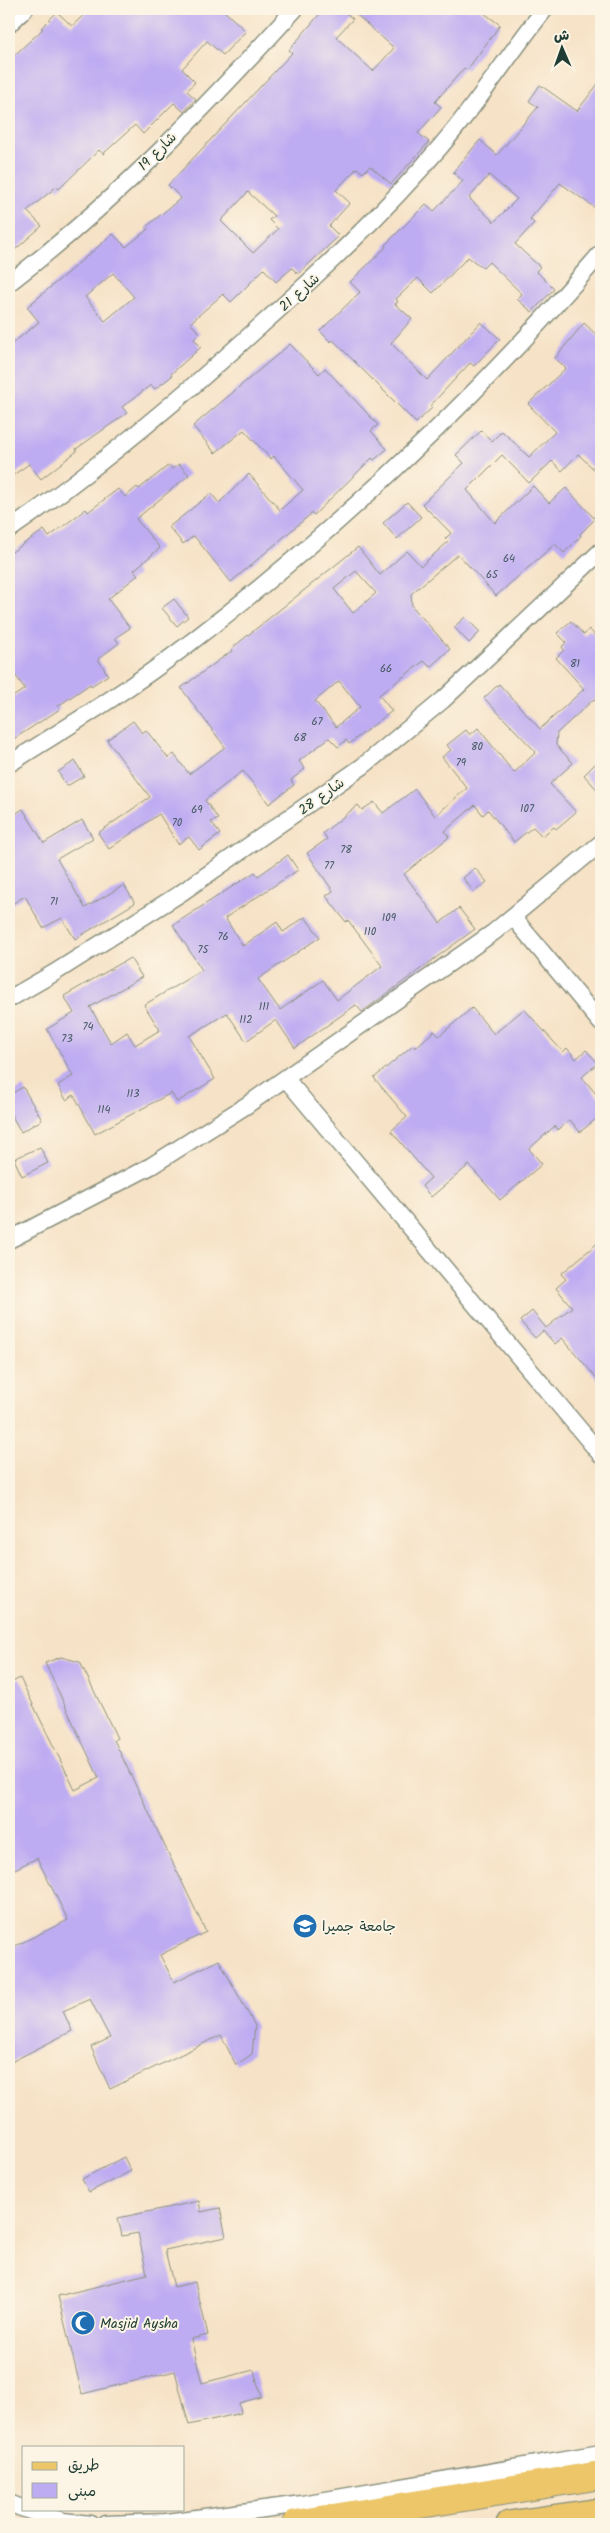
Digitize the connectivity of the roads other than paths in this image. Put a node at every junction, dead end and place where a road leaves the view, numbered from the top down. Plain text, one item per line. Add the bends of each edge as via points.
1 (25, 9) edge
2 (295, 9) edge
3 (545, 9) edge
4 (9, 24) edge
5 (601, 253) edge
6 (9, 283) edge
7 (9, 530) edge
8 (601, 551) edge
9 (9, 764) edge
10 (601, 843) edge
11 (513, 917) junction
12 (9, 998) edge
13 (601, 1023) edge
14 (286, 1079) junction
15 (9, 1240) edge
16 (595, 1435) edge
17 (601, 1455) edge
18 (601, 2453) edge
19 (601, 2476) edge
20 (9, 2503) edge
21 (22, 2508) edge
22 (27, 2510) edge
23 (601, 2511) edge
24 (90, 2524) edge
25 (106, 2524) edge
26 (296, 2524) edge
27 (509, 2524) edge

1 - 4 street
2 - 6 street, شارع 19 via 101,207
3 - 7 street, شارع 21 via 468,115 336,258 194,386 87,473
5 - 9 street via 554,309 456,412 299,556 178,652 77,722
8 - 12 street, شارع 28 via 443,700 363,766 181,893
10 - 11 street
11 - 13 street
11 - 14 street
14 - 15 street via 150,1166
14 - 16 street
16 - 17 street
18 - 25 street via 302,2504 176,2521
19 - 26 highway
20 - 21 street
22 - 24 street via 63,2521
23 - 27 main road

